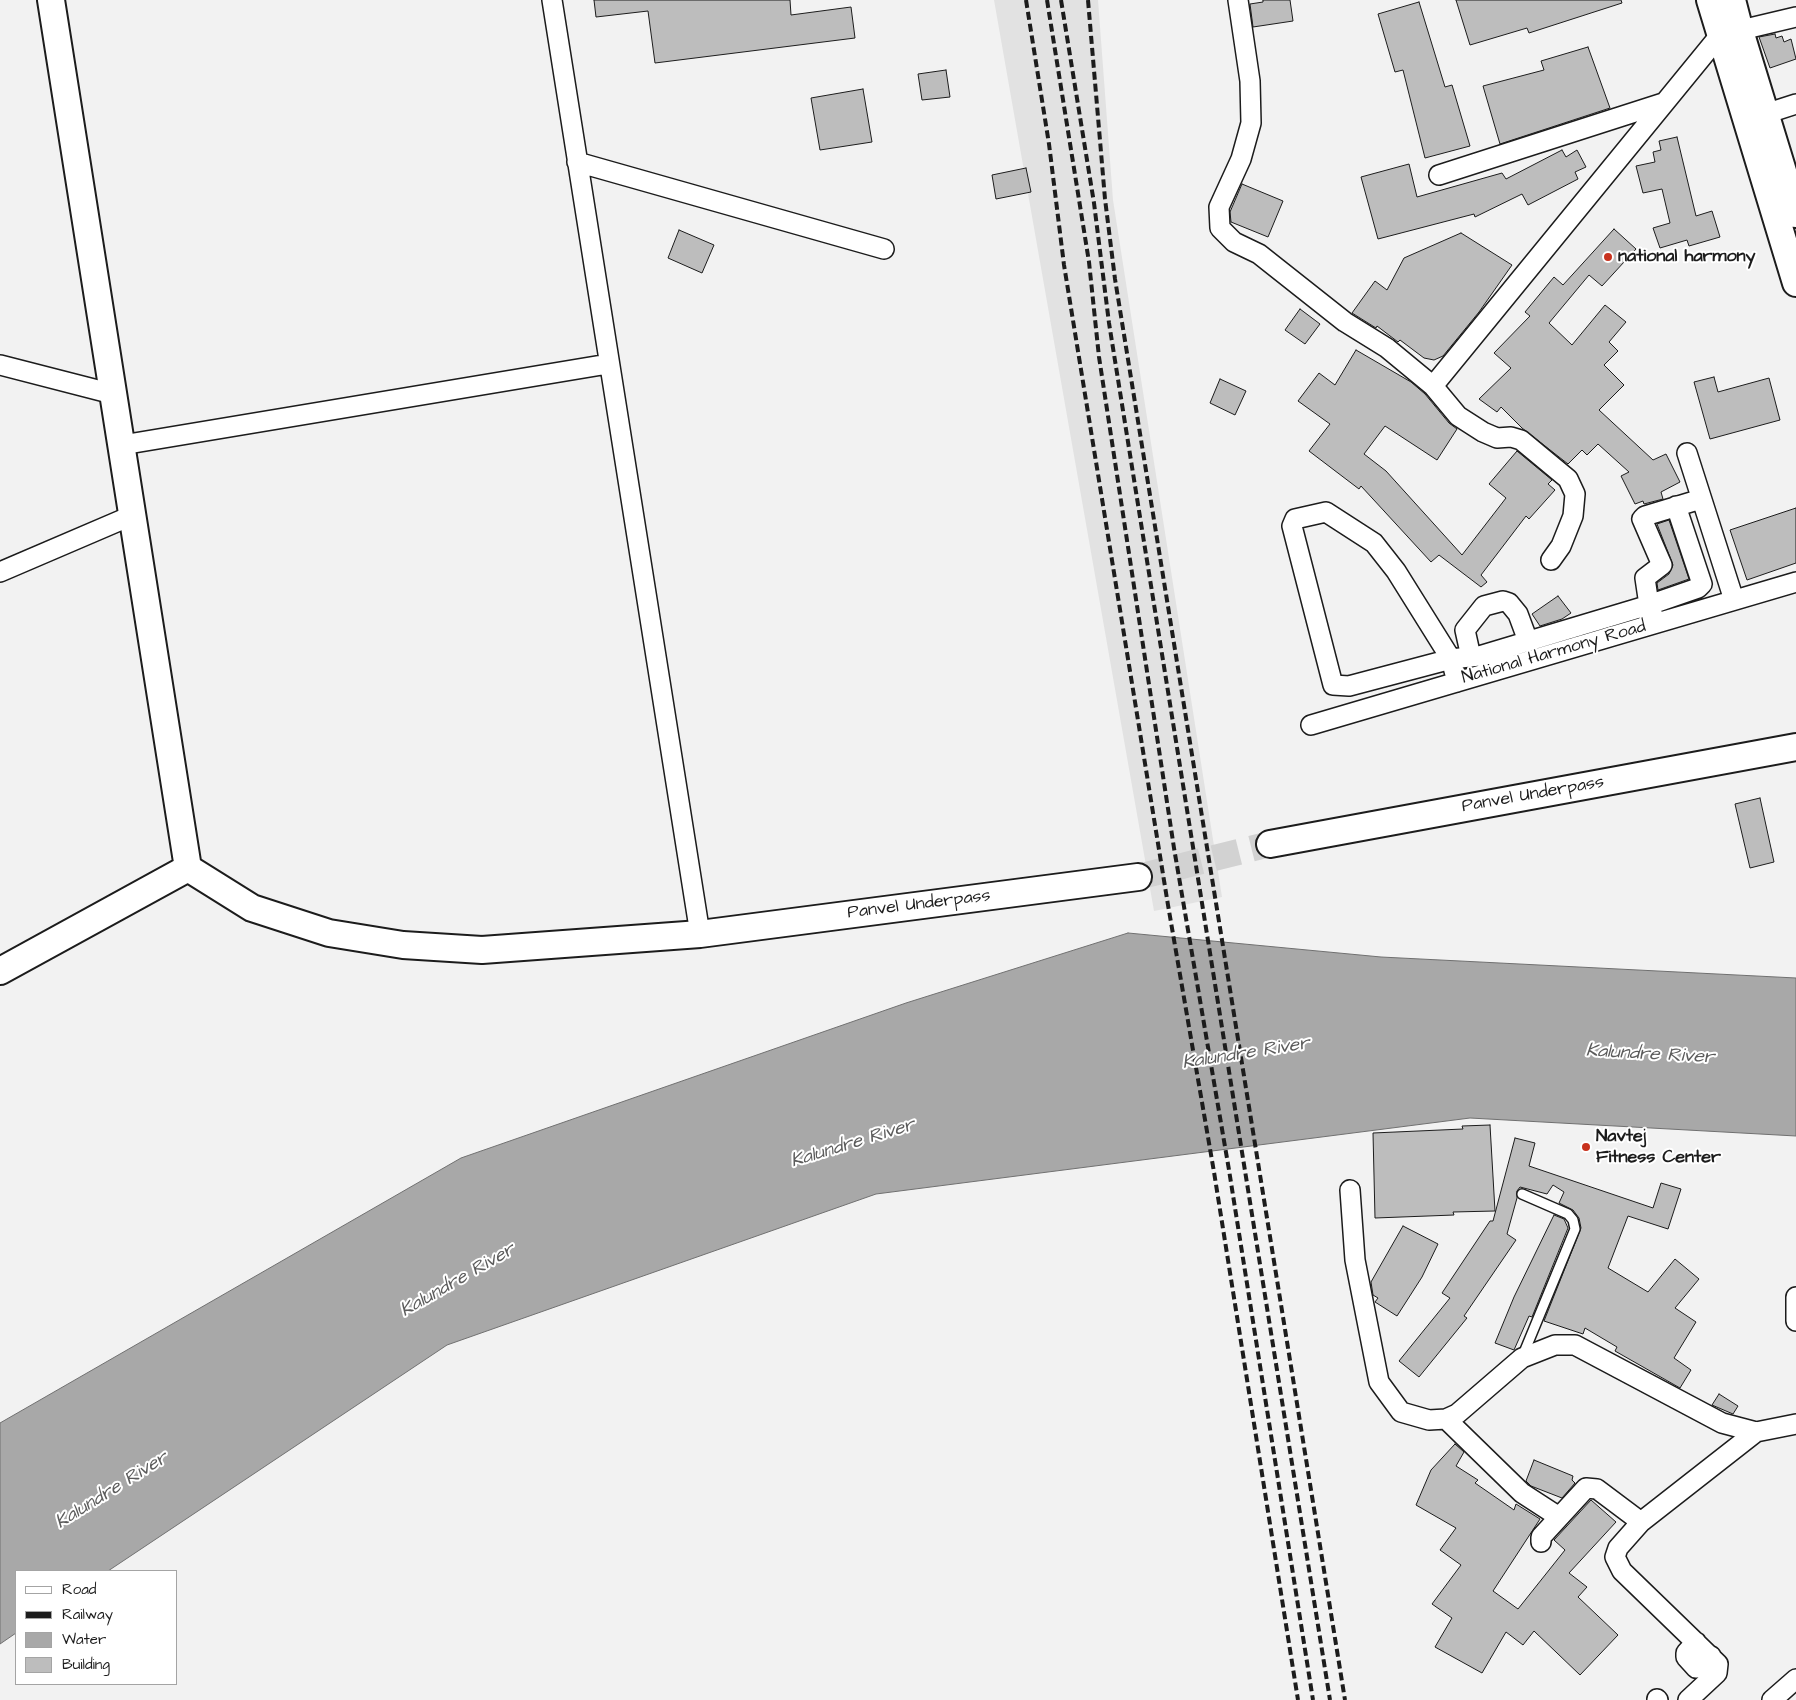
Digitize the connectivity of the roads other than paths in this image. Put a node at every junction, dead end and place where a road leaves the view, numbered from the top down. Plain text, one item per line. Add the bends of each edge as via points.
1 (51, 0) edge
2 (552, 0) edge
3 (1238, 0) edge
4 (1724, 13) edge
5 (1796, 17) edge
6 (1663, 103) junction
7 (1796, 104) edge
8 (1765, 114) junction
9 (577, 162) junction
10 (1439, 175) dead end
11 (1774, 177) junction
12 (1796, 214) edge
13 (884, 249) dead end
14 (1796, 283) edge
15 (608, 364) junction
16 (0, 365) edge
17 (1433, 386) junction
18 (113, 394) junction
19 (122, 445) junction
20 (1687, 453) dead end
21 (1701, 499) junction
22 (1676, 506) junction
23 (133, 515) junction
24 (1551, 560) dead end
25 (0, 572) edge
26 (1796, 582) edge
27 (1734, 600) junction
28 (1649, 605) junction
29 (1655, 623) junction
30 (1528, 641) junction
31 (1470, 657) junction
32 (1450, 659) junction
33 (1457, 682) junction
34 (1349, 686) junction
35 (1356, 711) junction
36 (1311, 725) dead end
37 (1796, 747) edge
38 (1270, 844) tunnel mouth
39 (188, 868) junction
40 (1138, 877) tunnel mouth
41 (700, 934) junction
42 (0, 971) edge
43 (1350, 1190) dead end
44 (1522, 1194) dead end
45 (1796, 1297) edge
46 (1796, 1321) edge
47 (1522, 1358) junction
48 (1446, 1419) junction
49 (1796, 1424) edge
50 (1756, 1432) junction
51 (1559, 1517) junction
52 (1641, 1522) junction
53 (1541, 1542) dead end
54 (1796, 1678) edge
55 (1688, 1700) edge
56 (1772, 1700) edge

1 - 18 main road
2 - 9 street
3 - 17 street via 1250,81 1251,123 1241,159 1219,207 1220,228 1234,242 1259,254 1345,322 1387,348
4 - 5 street
4 - 6 street
4 - 8 main road
4 - 11 main road
6 - 10 street
6 - 17 street
7 - 8 street
8 - 11 main road
9 - 13 street
9 - 15 street
11 - 12 main road
11 - 14 main road
15 - 19 street
15 - 41 street
16 - 18 street
17 - 24 street via 1458,416 1497,438 1521,440 1568,479 1575,494 1573,516 1561,546
18 - 19 main road
19 - 23 main road
20 - 21 street
21 - 22 street
21 - 27 street
22 - 28 street via 1642,519 1662,565 1645,578
22 - 28 street via 1702,584
23 - 25 street
23 - 39 main road
26 - 27 street, National Harmony Road
27 - 29 street, National Harmony Road
28 - 29 street
28 - 30 street
29 - 33 street, National Harmony Road
30 - 31 street
30 - 31 street via 1518,614 1509,603 1503,601 1484,606 1465,630
31 - 32 street
32 - 33 street
32 - 34 street
32 - 34 street via 1396,572 1374,543 1326,512 1295,519 1292,526 1333,684
33 - 35 street, National Harmony Road
34 - 35 street
35 - 36 street, National Harmony Road
37 - 38 main road, Panvel Underpass
39 - 41 main road, Panvel Underpass via 252,908 329,933 403,944 482,950
39 - 42 main road
40 - 41 main road, Panvel Underpass
43 - 48 street via 1354,1260 1378,1382 1401,1412 1429,1420
44 - 47 lane via 1568,1214 1575,1229
45 - 46 street
47 - 48 street via 1457,1414
47 - 50 street via 1555,1345 1575,1346 1722,1423
48 - 51 street via 1522,1493
49 - 50 street
50 - 52 street
51 - 52 street via 1586,1488 1596,1489
51 - 53 street via 1541,1537
52 - 55 street via 1618,1548 1615,1557 1622,1571 1718,1664 1717,1673
54 - 56 street

